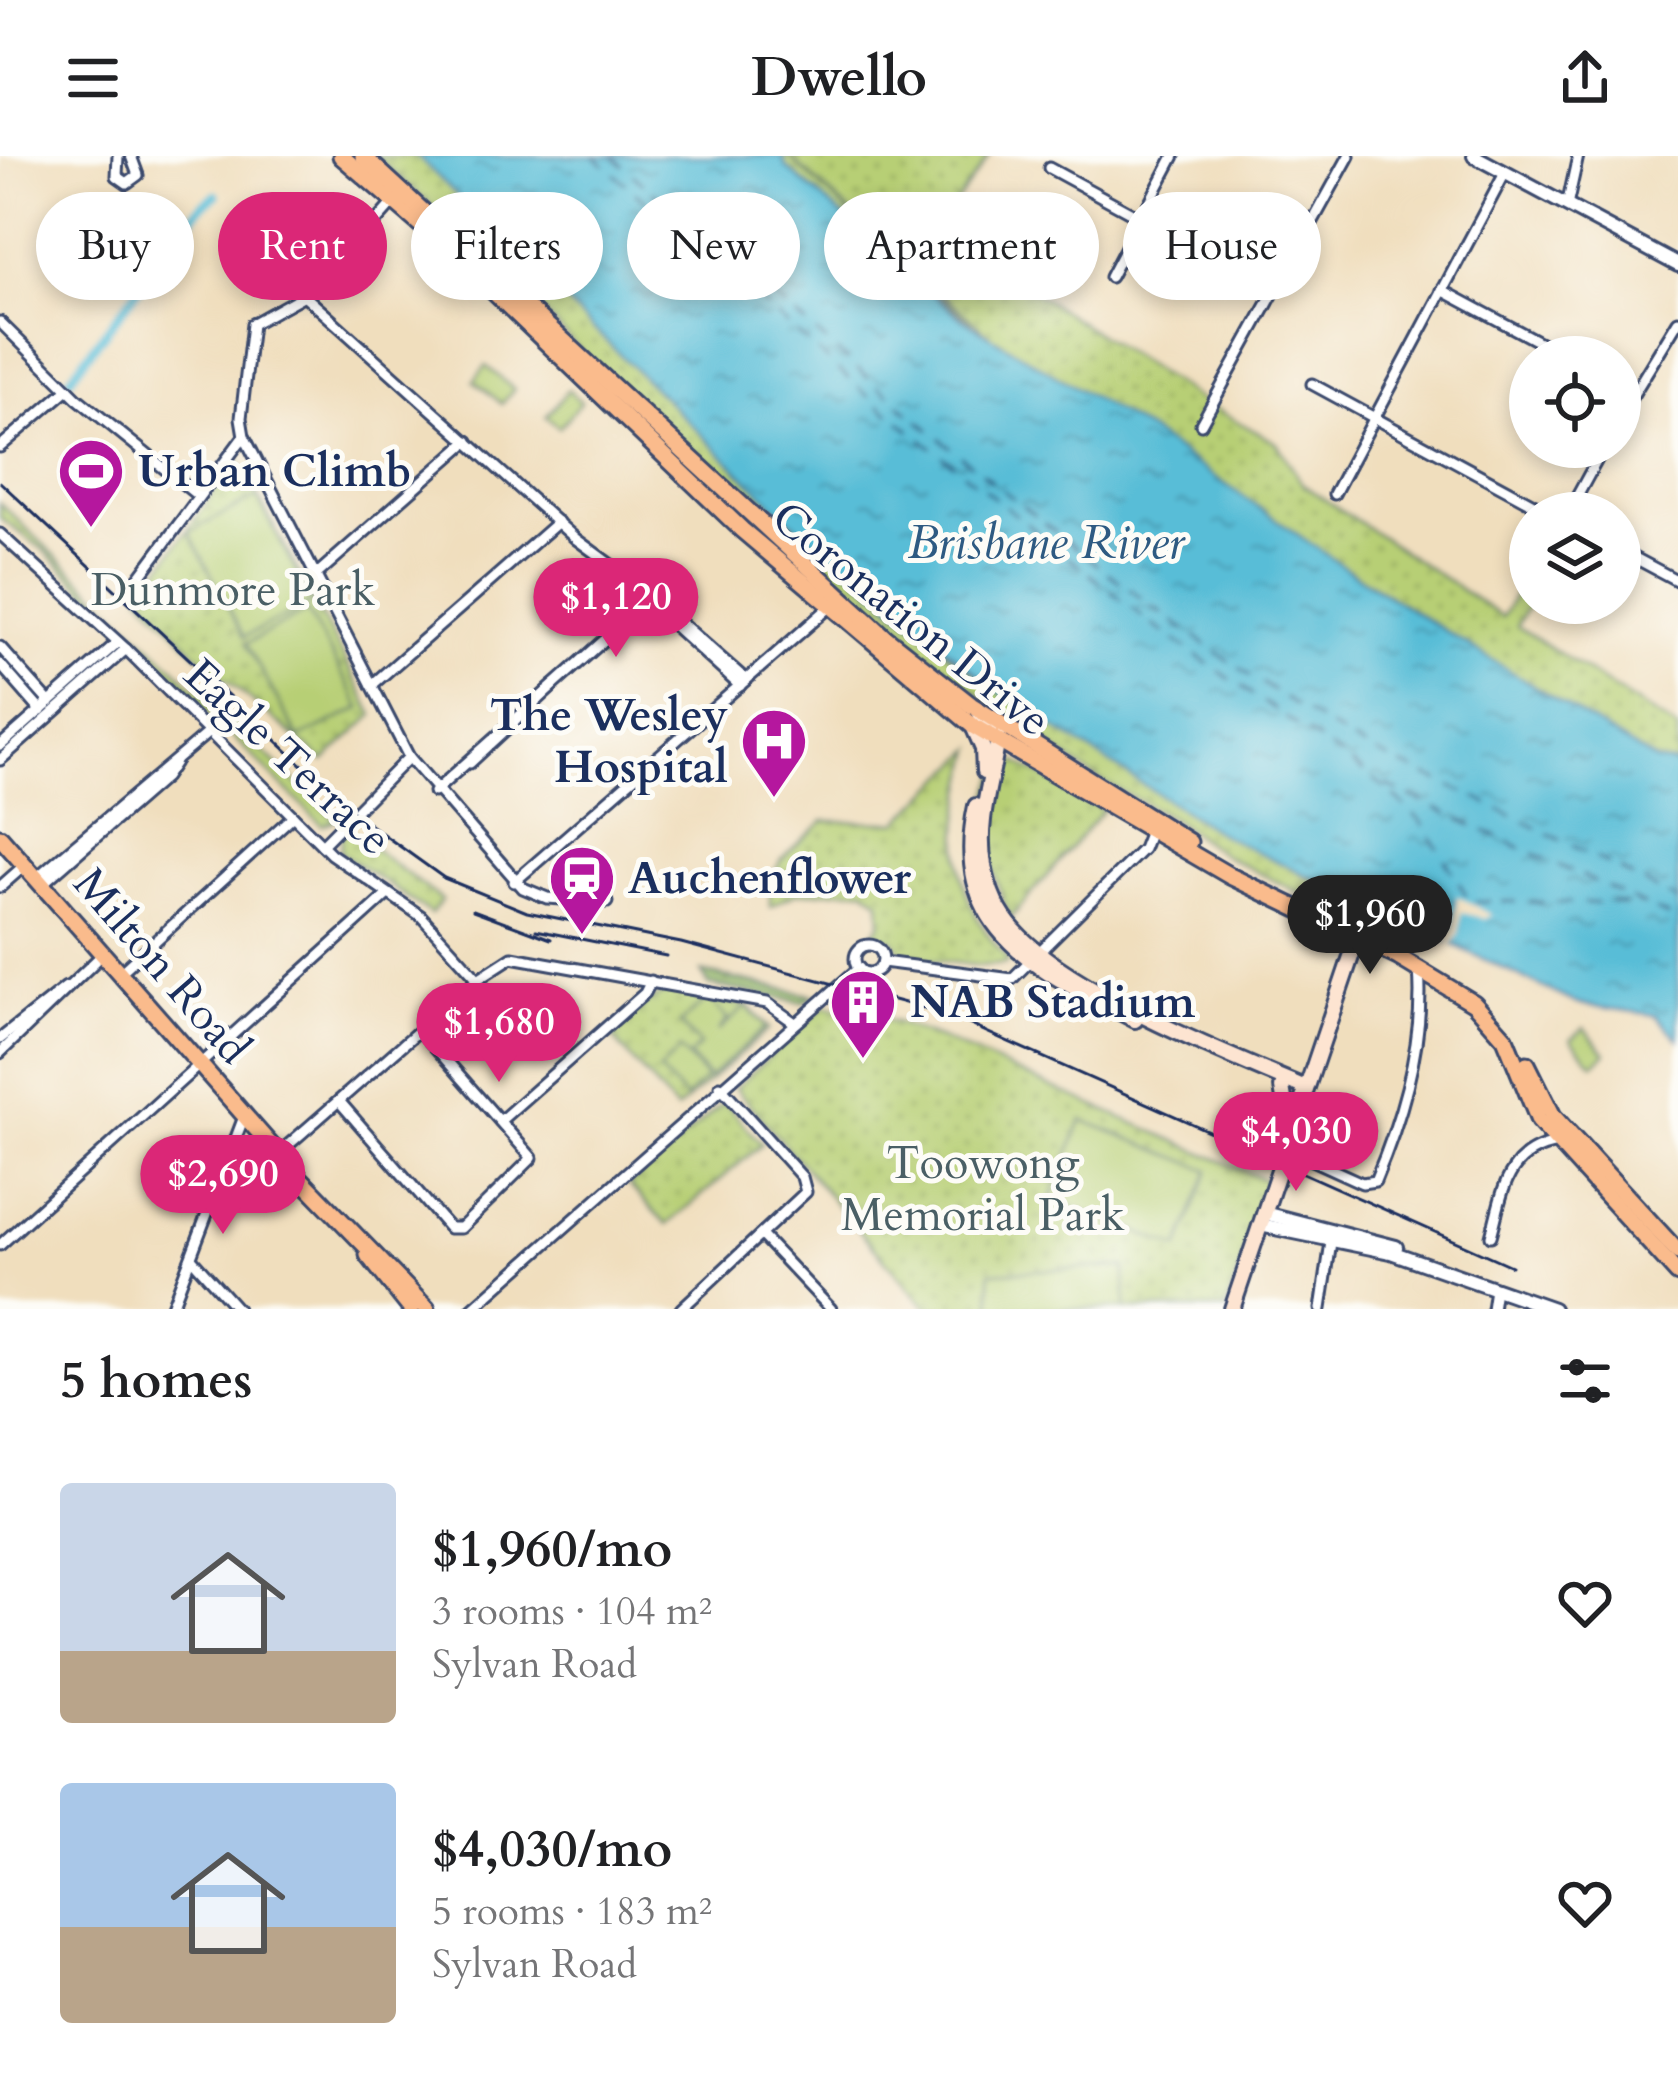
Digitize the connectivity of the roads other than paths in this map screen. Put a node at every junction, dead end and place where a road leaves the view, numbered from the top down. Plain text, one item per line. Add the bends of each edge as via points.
1 (118, 156) edge
2 (131, 156) edge
3 (341, 156) edge
4 (363, 156) edge
5 (1174, 156) edge
6 (1349, 156) edge
7 (1474, 156) edge
8 (1578, 156) edge
9 (1502, 166) edge
10 (1049, 168) dead end
11 (1155, 192) edge
12 (400, 194) junction
13 (1567, 206) junction
14 (1123, 208) edge
15 (387, 209) edge
16 (1123, 252) edge
17 (1678, 266) edge
18 (1110, 277) dead end
19 (1442, 290) junction
20 (298, 300) edge
21 (309, 300) edge
22 (1678, 320) edge
23 (2, 326) edge
24 (1528, 336) edge
25 (1674, 339) edge
26 (1312, 384) dead end
27 (1641, 386) edge
28 (68, 389) junction
29 (1374, 418) junction
30 (1201, 424) dead end
31 (244, 436) junction
32 (4, 441) edge
33 (468, 441) junction
34 (1511, 492) edge
35 (1334, 494) dead end
36 (197, 495) junction
37 (558, 522) junction
38 (0, 534) edge
39 (1641, 561) edge
40 (316, 575) junction
41 (623, 578) junction
42 (1678, 581) edge
43 (134, 584) dead end
44 (835, 602) junction
45 (646, 603) junction
46 (122, 646) junction
47 (0, 647) edge
48 (0, 664) edge
49 (743, 683) junction
50 (373, 685) junction
51 (971, 705) junction
52 (45, 707) junction
53 (973, 726) junction
54 (210, 731) junction
55 (997, 742) junction
56 (0, 746) edge
57 (409, 757) junction
58 (1022, 758) junction
59 (0, 760) edge
60 (992, 772) junction
61 (434, 792) junction
62 (293, 816) junction
63 (1150, 831) junction
64 (0, 837) edge
65 (322, 845) junction
66 (34, 876) junction
67 (514, 882) junction
68 (0, 887) edge
69 (388, 894) junction
70 (607, 902) dead end
71 (1359, 934) junction
72 (103, 954) junction
73 (1035, 958) junction
74 (883, 962) junction
75 (859, 968) junction
76 (1419, 969) junction
77 (120, 973) junction
78 (478, 979) junction
79 (651, 981) junction
80 (1443, 984) junction
81 (67, 987) junction
82 (1419, 1006) junction
83 (795, 1023) junction
84 (420, 1030) junction
85 (0, 1039) edge
86 (0, 1053) edge
87 (201, 1064) junction
88 (1312, 1070) junction
89 (1277, 1081) junction
90 (720, 1086) junction
91 (1304, 1092) junction
92 (339, 1101) junction
93 (245, 1114) junction
94 (500, 1120) junction
95 (1545, 1128) junction
96 (265, 1136) junction
97 (1288, 1141) junction
98 (1558, 1143) junction
99 (235, 1146) junction
100 (1536, 1148) junction
101 (278, 1154) junction
102 (1262, 1219) junction
103 (761, 1235) junction
104 (1331, 1237) junction
105 (1491, 1237) dead end
106 (0, 1245) edge
107 (366, 1251) junction
108 (1678, 1252) edge
109 (191, 1258) junction
110 (1676, 1272) edge
111 (1495, 1289) junction
112 (171, 1309) edge
113 (237, 1309) edge
114 (411, 1309) edge
115 (427, 1309) edge
116 (472, 1309) edge
117 (681, 1309) edge
118 (831, 1309) edge
119 (1232, 1309) edge
120 (1321, 1309) edge
121 (1492, 1309) edge
122 (1553, 1309) edge

1 - 2 street via 117,176 127,183 138,175
3 - 12 main road, Coronation Drive
4 - 12 main road, Coronation Drive
5 - 11 street
6 - 30 street
7 - 9 street
8 - 13 street
9 - 13 street
9 - 19 street
10 - 14 street
12 - 15 street
12 - 44 main road, Coronation Drive
13 - 17 street
16 - 18 street
19 - 24 street
19 - 29 street
20 - 31 street via 250,327
21 - 33 street
22 - 25 street
23 - 28 street
25 - 27 street
26 - 29 street
28 - 32 street
28 - 36 street
29 - 34 street
29 - 35 street
31 - 36 street
31 - 40 street
33 - 37 street
33 - 40 street
36 - 43 street
37 - 41 street
37 - 50 street
38 - 46 street, Eagle Terrace
39 - 42 street
40 - 50 street
41 - 45 street
41 - 49 street
44 - 49 street
44 - 51 main road, Coronation Drive
44 - 53 main road, Coronation Drive
45 - 49 street
45 - 61 street
46 - 52 street
46 - 54 street, Eagle Terrace
46 - 59 street
47 - 52 street
48 - 52 street
49 - 67 street
50 - 57 street
51 - 55 main road
51 - 71 main road, Coronation Drive via 1223,862
52 - 56 street
53 - 55 main road, Coronation Drive
53 - 73 main road via 985,762 972,828 976,883 999,932
54 - 62 street, Eagle Terrace
54 - 66 street
55 - 58 main road, Coronation Drive
55 - 60 main road
57 - 61 street
57 - 65 street
58 - 60 main road
58 - 63 main road, Coronation Drive
60 - 73 main road via 981,829 988,883
61 - 67 street
62 - 65 street, Eagle Terrace
62 - 77 street
63 - 71 main road, Coronation Drive
63 - 73 street via 1145,846
64 - 66 main road, Milton Road
65 - 69 street, Eagle Terrace
66 - 68 street
66 - 72 main road, Milton Road
67 - 70 street via 547,898
69 - 78 street, Eagle Terrace via 429,924
69 - 87 street
71 - 76 main road, Coronation Drive
71 - 88 main road
71 - 108 main road, Coronation Drive via 1457,980 1498,1013 1553,1116
72 - 77 main road, Milton Road
72 - 81 street
73 - 74 street via 1002,982
73 - 89 main road via 1150,1028
74 - 75 street via 871,973
74 - 75 street via 880,950 864,946
75 - 83 street
76 - 80 main road, Coronation Drive
76 - 82 street
77 - 87 main road, Milton Road
78 - 79 street via 512,957
78 - 84 street
79 - 83 street via 774,1004
79 - 94 street
80 - 82 street
80 - 95 main road, Coronation Drive via 1497,1028
81 - 85 street
81 - 86 street
82 - 97 street via 1402,1106 1375,1181 1362,1184
83 - 90 street
84 - 92 street
84 - 94 street
87 - 93 main road, Milton Road
87 - 106 street
88 - 89 main road
88 - 91 main road
89 - 91 main road
89 - 97 main road
90 - 103 street via 800,1174 806,1192
90 - 116 street
91 - 97 main road
92 - 94 street via 454,1231 532,1161
92 - 101 street
93 - 96 main road, Milton Road
93 - 99 street
95 - 98 main road, Coronation Drive
95 - 100 street
96 - 99 street
96 - 101 main road, Milton Road
97 - 102 main road
98 - 100 street
98 - 110 main road, Coronation Drive
99 - 109 street
100 - 105 street via 1502,1180
101 - 107 main road, Milton Road
102 - 104 street
102 - 119 main road
103 - 117 street
103 - 118 street
104 - 111 street via 1384,1242
104 - 120 street
107 - 114 main road, Milton Road
107 - 115 main road, Milton Road
109 - 112 street
109 - 113 street
111 - 121 street
111 - 122 street

